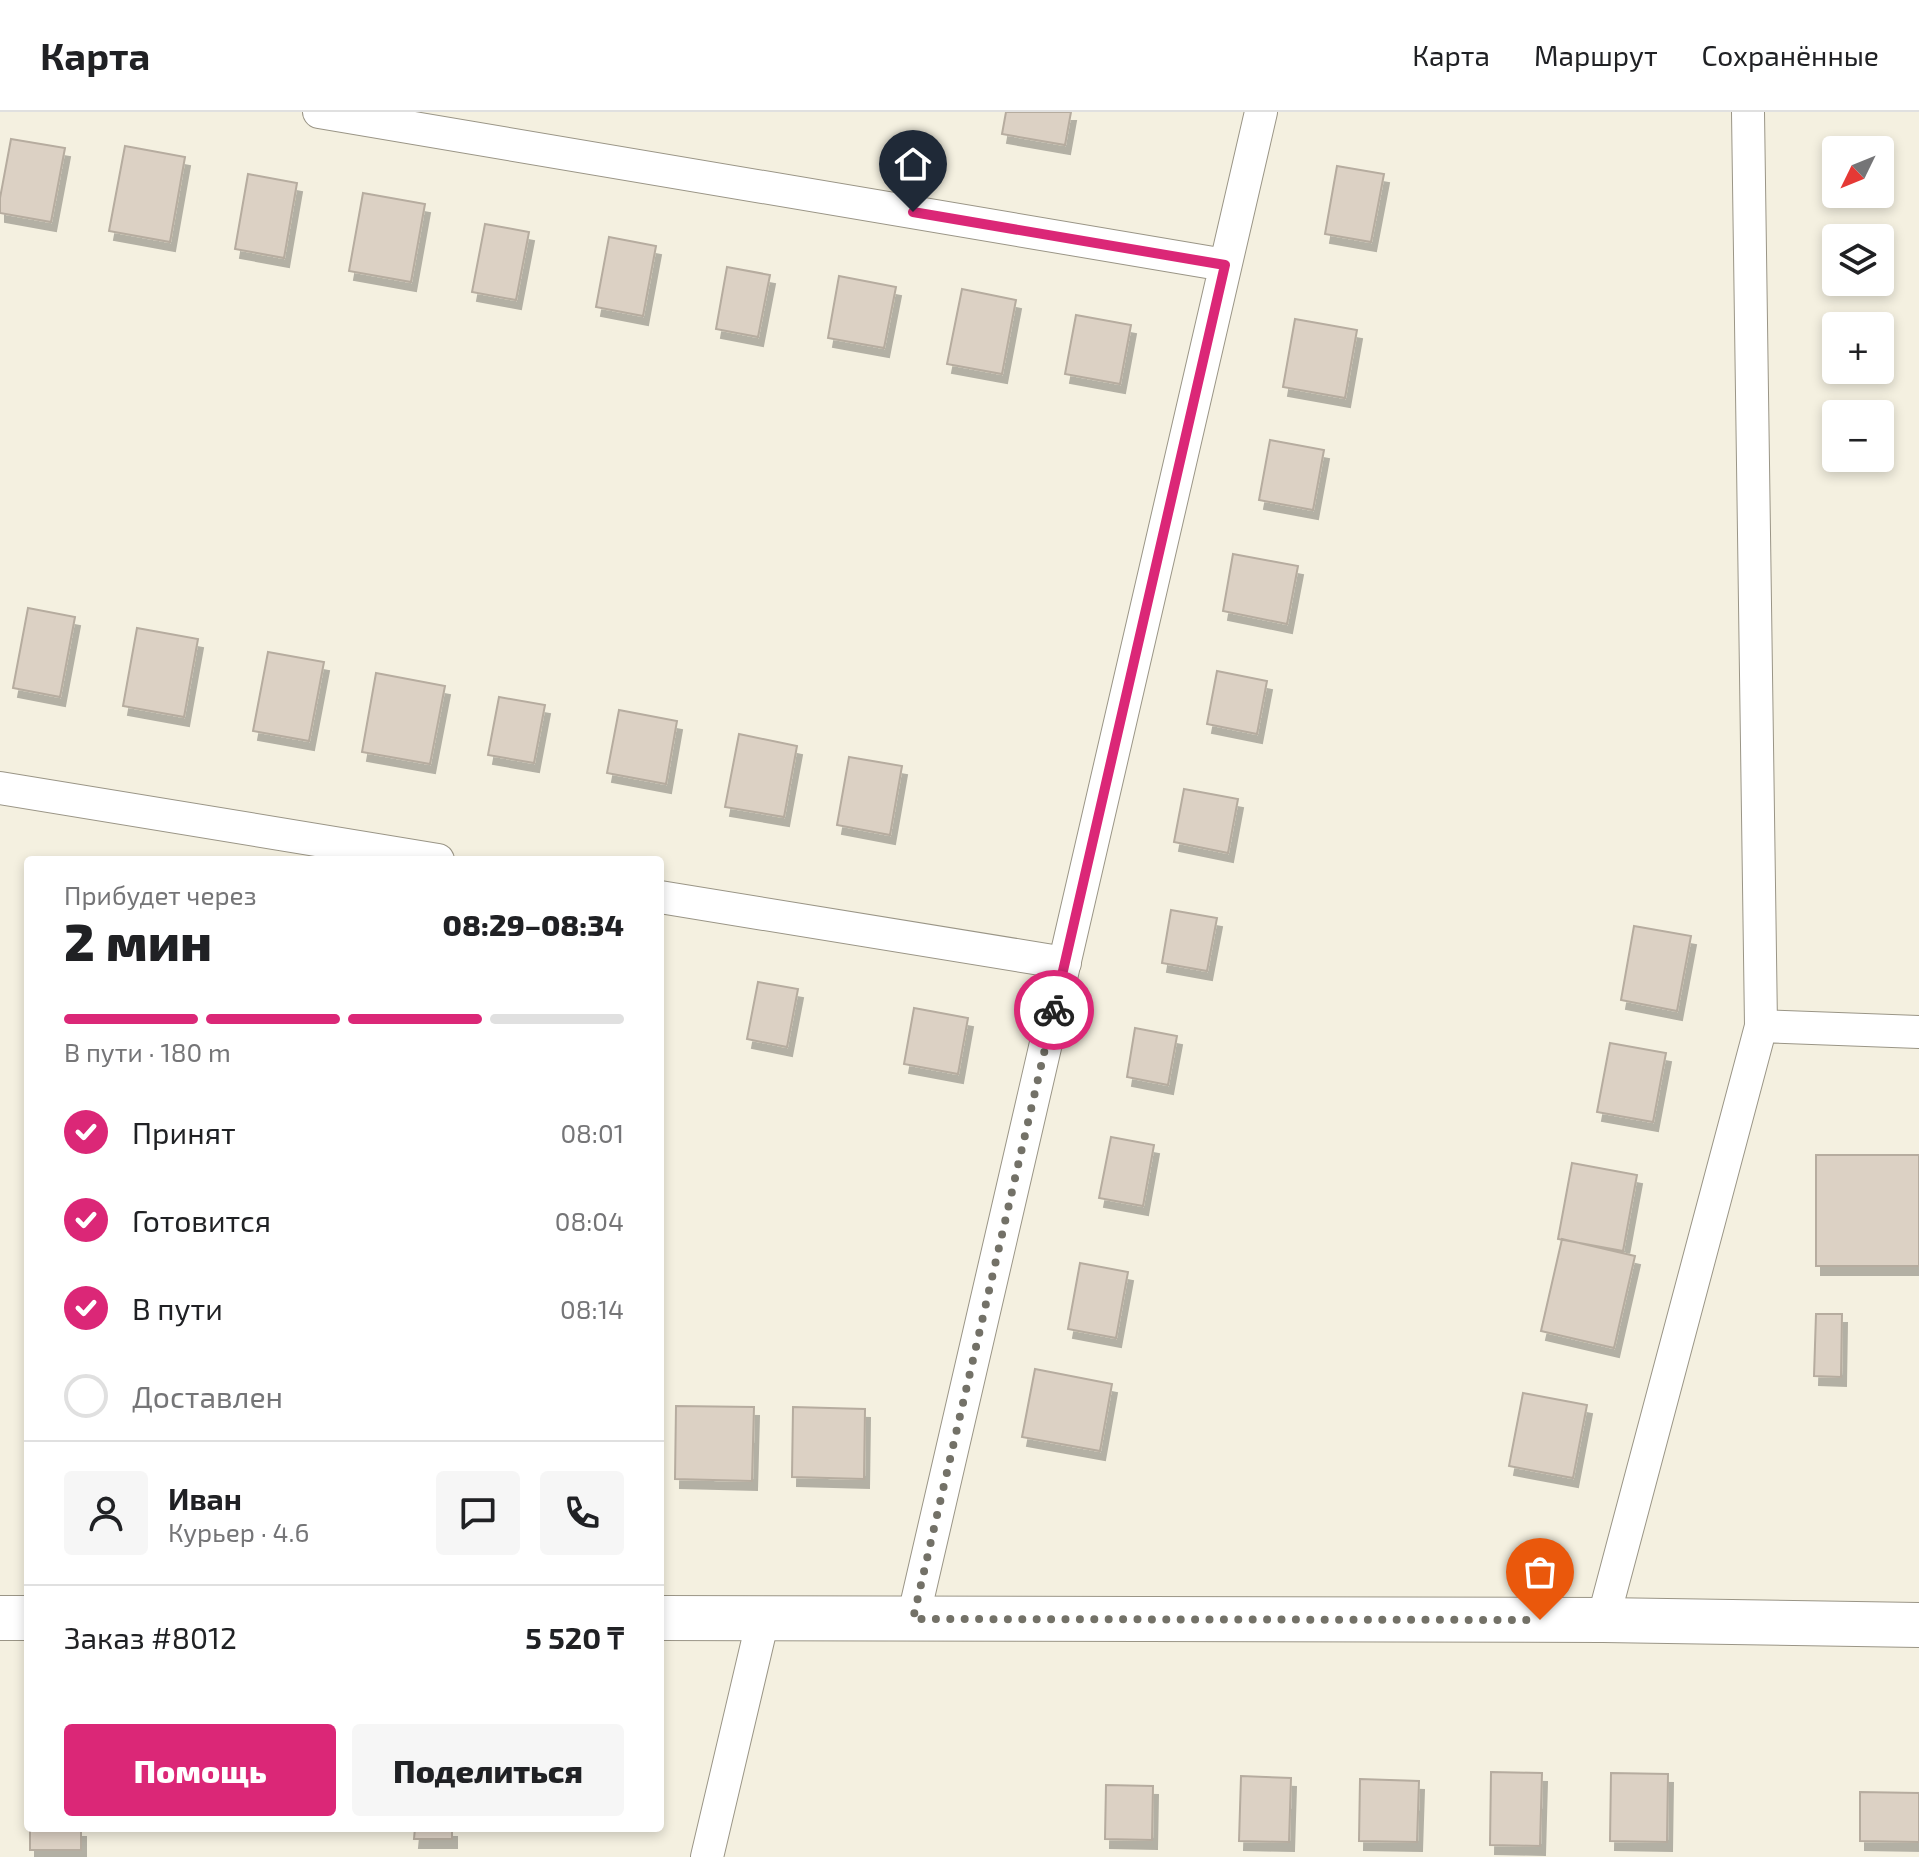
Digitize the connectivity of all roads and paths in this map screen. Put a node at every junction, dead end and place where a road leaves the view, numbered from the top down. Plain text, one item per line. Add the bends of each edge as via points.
1 (319, 112) edge
2 (1261, 112) edge
3 (1748, 112) edge
4 (1225, 265) junction
5 (0, 788) edge
6 (414, 856) edge
7 (664, 898) edge
8 (1065, 963) junction
9 (1761, 1026) junction
10 (1919, 1032) edge
11 (0, 1618) edge
12 (24, 1618) edge
13 (664, 1618) edge
14 (763, 1619) junction
15 (913, 1619) junction
16 (1603, 1620) junction
17 (1919, 1625) edge
18 (707, 1857) edge

1 - 4 street
2 - 4 street
3 - 9 street
4 - 8 street
5 - 6 street
7 - 8 street
8 - 15 street
9 - 10 street
9 - 16 street
11 - 12 street
13 - 14 street
14 - 15 street
14 - 18 street
15 - 16 street
16 - 17 street

